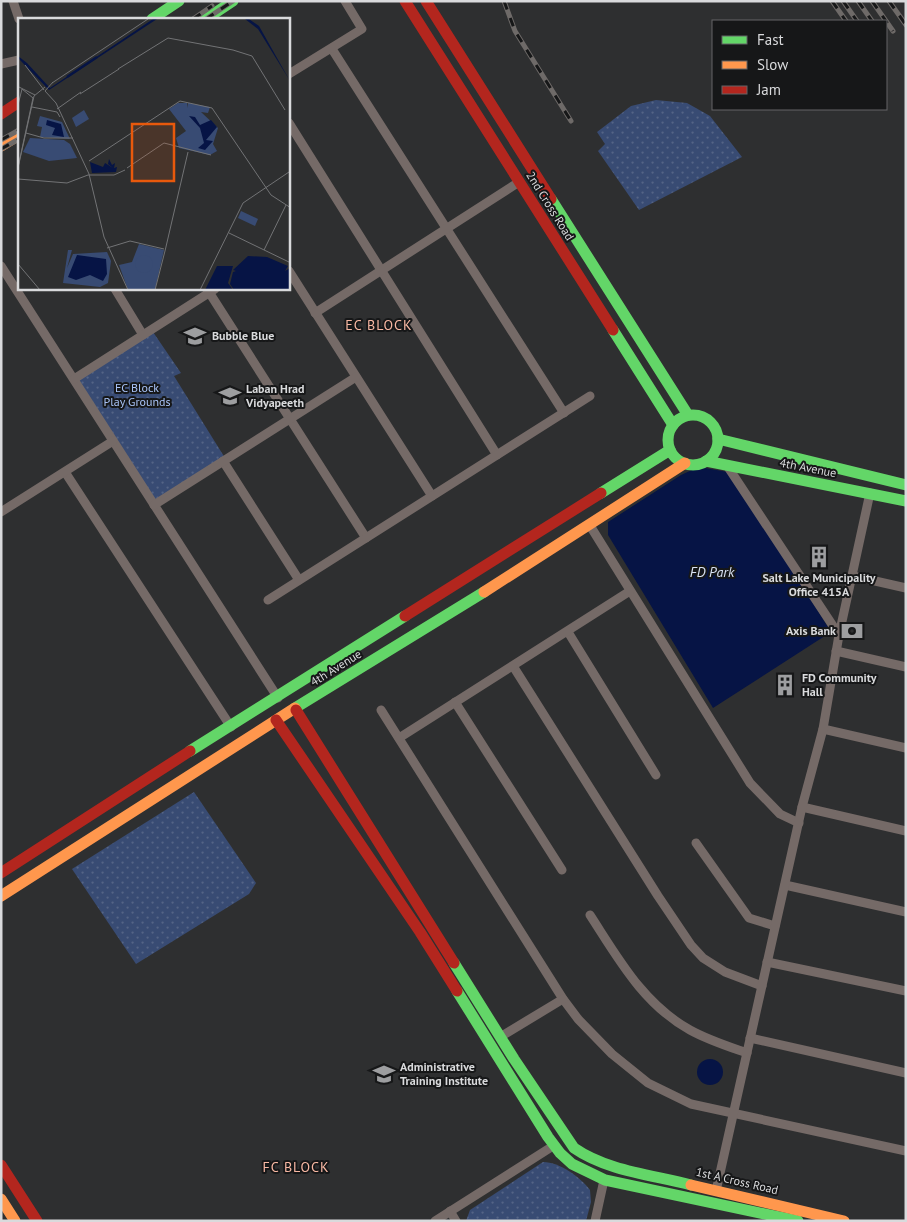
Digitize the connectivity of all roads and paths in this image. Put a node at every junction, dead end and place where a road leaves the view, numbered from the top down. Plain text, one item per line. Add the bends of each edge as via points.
1 (13, 1) edge
2 (179, 1) edge
3 (233, 1) edge
4 (344, 1) edge
5 (405, 1) edge
6 (426, 1) edge
7 (19, 18) edge
8 (154, 18) edge
9 (208, 18) edge
10 (332, 49) junction
11 (18, 60) edge
12 (1, 64) edge
13 (290, 73) edge
14 (18, 103) edge
15 (494, 108) junction
16 (1, 114) edge
17 (479, 119) junction
18 (290, 125) edge
19 (18, 136) edge
20 (1, 146) edge
21 (519, 182) junction
22 (447, 229) junction
23 (1, 266) edge
24 (381, 271) junction
25 (290, 273) edge
26 (116, 290) edge
27 (210, 290) edge
28 (316, 313) junction
29 (143, 335) junction
30 (356, 376) junction
31 (74, 379) junction
32 (590, 396) dead end
33 (564, 413) junction
34 (688, 415) junction
35 (290, 419) junction
36 (673, 425) junction
37 (718, 439) junction
38 (113, 441) junction
39 (670, 450) junction
40 (497, 455) junction
41 (223, 461) junction
42 (706, 461) junction
43 (686, 463) junction
44 (728, 467) junction
45 (65, 472) junction
46 (906, 485) edge
47 (870, 493) junction
48 (432, 496) junction
49 (906, 501) edge
50 (154, 505) junction
51 (1, 512) edge
52 (589, 524) junction
53 (366, 538) junction
54 (853, 576) junction
55 (299, 580) junction
56 (462, 581) junction
57 (906, 588) edge
58 (630, 591) junction
59 (268, 600) dead end
60 (472, 600) junction
61 (568, 632) junction
62 (839, 635) junction
63 (836, 651) junction
64 (342, 657) junction
65 (512, 666) junction
66 (906, 667) edge
67 (355, 672) junction
68 (278, 698) junction
69 (456, 702) junction
70 (296, 710) junction
71 (381, 710) dead end
72 (276, 720) junction
73 (232, 727) junction
74 (823, 729) junction
75 (399, 738) junction
76 (906, 748) edge
77 (656, 775) dead end
78 (802, 807) junction
79 (87, 816) junction
80 (799, 823) junction
81 (906, 831) edge
82 (100, 833) junction
83 (696, 843) dead end
84 (562, 870) dead end
85 (1, 873) edge
86 (784, 885) junction
87 (1, 896) edge
88 (906, 912) edge
89 (590, 915) dead end
90 (430, 925) junction
91 (775, 926) junction
92 (420, 932) junction
93 (767, 962) junction
94 (762, 986) junction
95 (906, 991) edge
96 (563, 999) junction
97 (500, 1037) junction
98 (750, 1038) junction
99 (747, 1053) junction
100 (906, 1073) edge
101 (733, 1115) junction
102 (553, 1146) junction
103 (906, 1151) edge
104 (1, 1165) edge
105 (604, 1180) junction
106 (716, 1191) junction
107 (1, 1199) edge
108 (770, 1209) junction
109 (450, 1211) junction
110 (34, 1216) edge
111 (15, 1221) edge
112 (435, 1221) edge
113 (456, 1221) edge
114 (595, 1221) edge
115 (798, 1221) edge
116 (844, 1221) edge

1 - 7 street
2 - 8 street
3 - 9 street
4 - 10 street via 362,29
5 - 17 street, 2nd Cross Road
6 - 15 street
10 - 13 street
10 - 22 street
11 - 12 street
14 - 16 street
15 - 17 street
15 - 34 street
17 - 21 street, 2nd Cross Road
18 - 24 street
19 - 20 street
21 - 22 street
21 - 36 street, 2nd Cross Road
22 - 24 street
22 - 33 street
23 - 31 street
24 - 28 street
24 - 40 street
25 - 28 street
26 - 29 street
27 - 29 street
27 - 35 street
28 - 30 street
29 - 31 street
30 - 35 street
30 - 48 street
31 - 38 street
32 - 33 street
33 - 40 street
34 - 36 street
34 - 37 street via 710,420
35 - 41 street
35 - 53 street
36 - 39 street via 668,440
37 - 42 street via 717,448
37 - 46 street, 4th Avenue
38 - 45 street
38 - 50 street
39 - 43 street
39 - 56 street, 4th Avenue
40 - 48 street
41 - 50 street
41 - 55 street
42 - 43 street
42 - 44 street, 4th Avenue
43 - 52 street, 4th Avenue
44 - 47 street, 4th Avenue
44 - 62 street
45 - 51 street
45 - 73 street
47 - 49 street, 4th Avenue
47 - 54 street
48 - 53 street
50 - 68 street
52 - 58 street
52 - 60 street, 4th Avenue
53 - 55 street
54 - 57 street
54 - 62 street
55 - 59 street
56 - 60 street
56 - 64 street, 4th Avenue
58 - 61 street
58 - 80 street via 750,783 780,814
60 - 67 street, 4th Avenue
61 - 65 street
61 - 77 street
62 - 63 street
63 - 66 street
63 - 74 street
64 - 67 street
64 - 68 street, 4th Avenue
65 - 69 street
65 - 94 street via 691,945 703,958 725,972
67 - 70 street, 4th Avenue
68 - 73 street, 4th Avenue
69 - 75 street
69 - 84 street
70 - 72 street, 4th Avenue
70 - 90 street, 1st A Cross Road
71 - 75 street
72 - 82 street, 4th Avenue
72 - 92 street, 1st A Cross Road
73 - 79 street, 4th Avenue
74 - 76 street
74 - 78 street
75 - 96 street
78 - 80 street
78 - 81 street
79 - 82 street
79 - 85 street, 4th Avenue
80 - 86 street
82 - 87 street, 4th Avenue
83 - 91 street via 749,918
86 - 88 street
86 - 91 street
89 - 99 street via 619,960 653,1003 689,1030
90 - 92 street
90 - 97 street, 1st A Cross Road
91 - 93 street
92 - 102 street, 1st A Cross Road
93 - 94 street
93 - 95 street
94 - 98 street
96 - 97 street
96 - 101 street via 594,1037 648,1083 691,1104
97 - 106 street, 1st A Cross Road via 574,1148 588,1158
98 - 99 street
98 - 100 street
99 - 101 street
101 - 103 street
101 - 106 street
102 - 105 street, 1st A Cross Road via 572,1166
102 - 109 street
104 - 110 street
105 - 108 street, 1st A Cross Road
105 - 114 street
106 - 108 street, 1st A Cross Road
107 - 111 street
108 - 115 street, 1st A Cross Road
108 - 116 street, 1st A Cross Road
109 - 112 street
109 - 113 street
110 - 111 street

